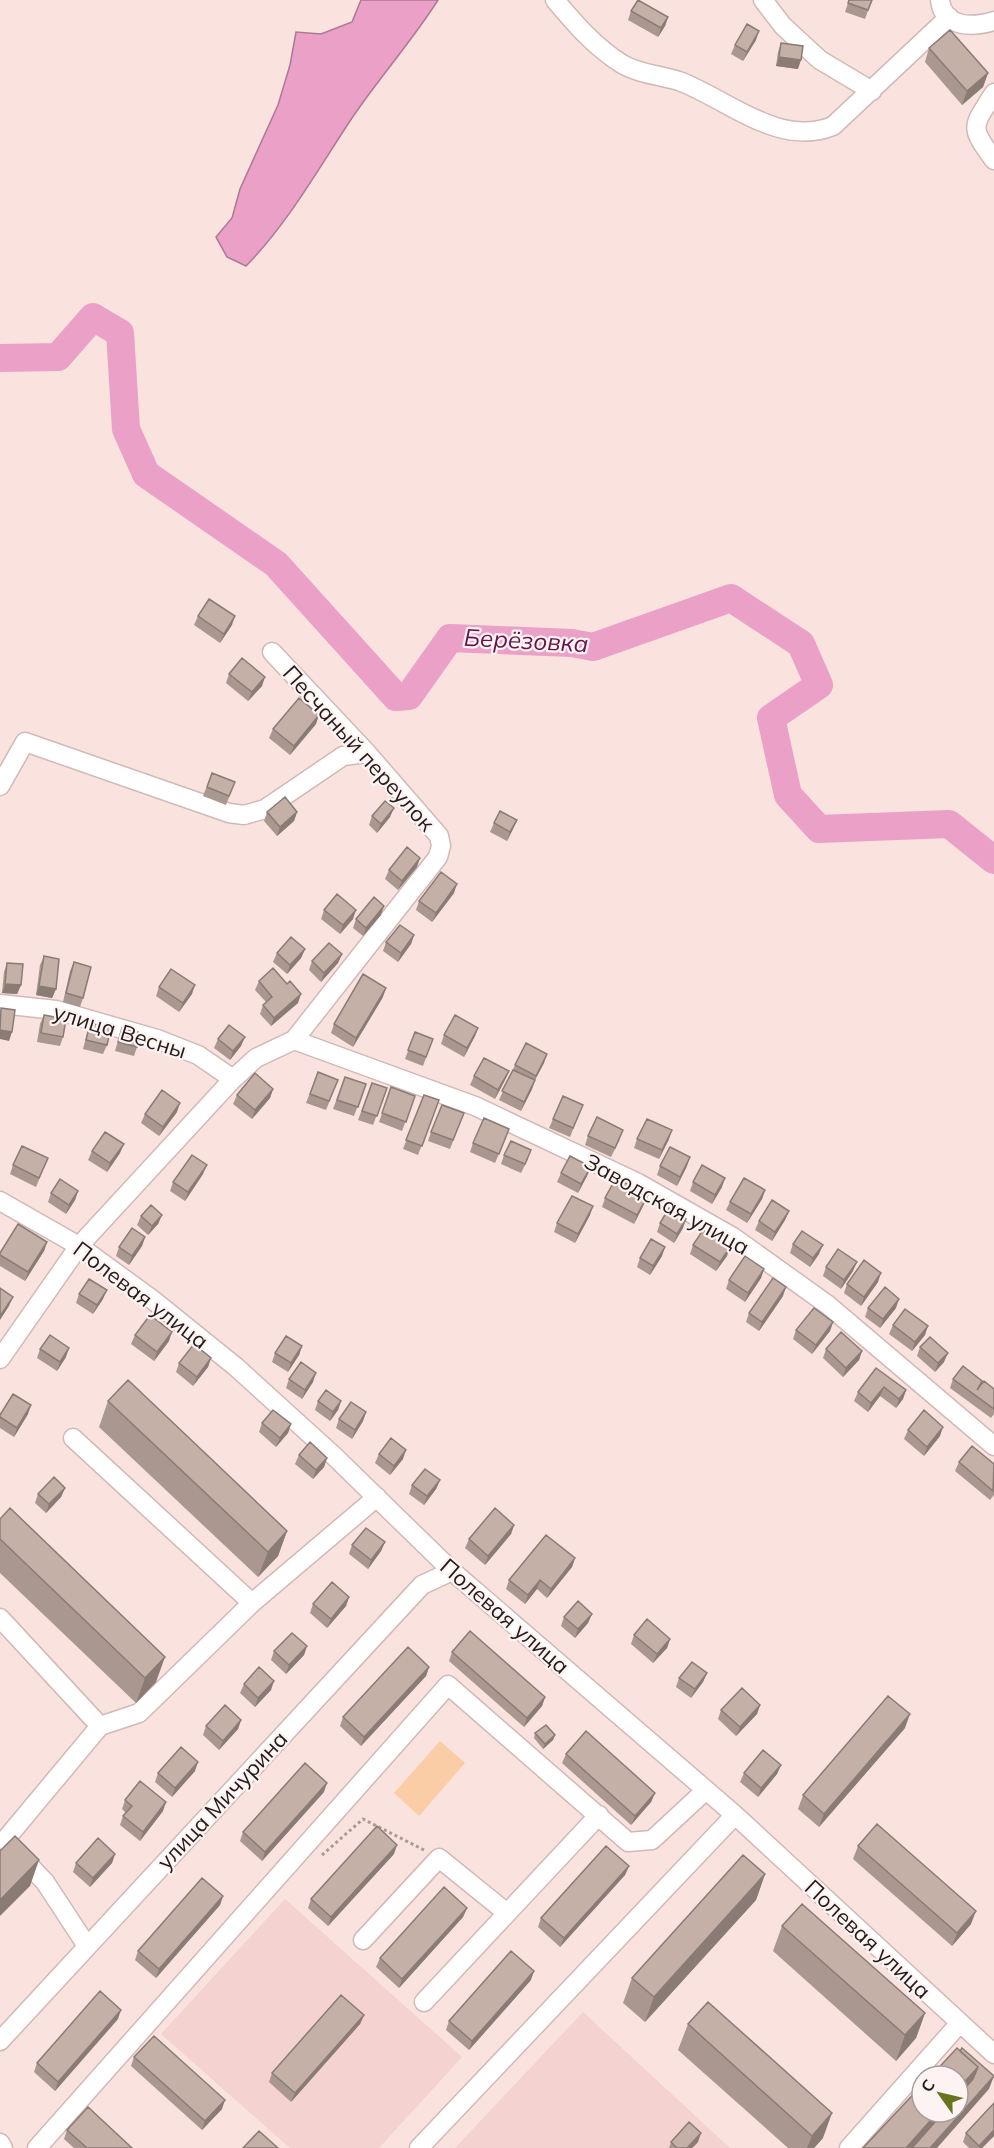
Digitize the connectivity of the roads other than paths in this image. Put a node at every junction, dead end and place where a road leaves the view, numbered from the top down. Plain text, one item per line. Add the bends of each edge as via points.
1 (555, 0) edge
2 (763, 0) edge
3 (940, 0) edge
4 (949, 17) junction
5 (994, 21) edge
6 (872, 91) junction
7 (994, 93) edge
8 (994, 160) edge
9 (272, 652) dead end
10 (367, 753) junction
11 (0, 786) edge
12 (0, 1004) edge
13 (294, 1040) junction
14 (233, 1079) junction
15 (0, 1201) edge
16 (79, 1246) junction
17 (0, 1359) edge
18 (73, 1438) dead end
19 (994, 1446) edge
20 (377, 1497) junction
21 (452, 1571) junction
22 (252, 1604) junction
23 (0, 1618) edge
24 (100, 1726) junction
25 (706, 1790) junction
26 (598, 1815) junction
27 (735, 1815) junction
28 (2, 1843) edge
29 (507, 1913) junction
30 (363, 1940) dead end
31 (87, 1946) junction
32 (424, 2002) dead end
33 (959, 2024) junction
34 (0, 2040) edge
35 (994, 2054) edge
36 (0, 2143) edge
37 (3, 2148) edge
38 (37, 2148) edge
39 (420, 2148) edge
40 (849, 2148) edge

1 - 6 street via 589,38 625,66 678,81 785,130 820,131 833,126
2 - 6 street via 783,26 820,60
3 - 4 street
4 - 5 street via 974,27
4 - 6 street
7 - 8 street via 975,128
9 - 10 street, Песчаный переулок
10 - 11 street via 343,756 264,809 244,815 25,742
10 - 13 street, Песчаный переулок via 439,836 441,846 430,869
12 - 14 street, улица Весны via 56,1010 157,1039 198,1055
13 - 14 street via 256,1058
13 - 19 street, Заводская улица via 476,1106 638,1183 734,1237 828,1305
14 - 16 street
15 - 16 street, Полевая улица
16 - 17 street
16 - 20 street, Полевая улица via 236,1367
18 - 22 street
20 - 21 street, Полевая улица
20 - 22 street
21 - 25 street, Полевая улица
21 - 31 street, улица Мичурина via 422,1584
22 - 24 street via 139,1713
23 - 24 street
24 - 28 street
25 - 26 street via 652,1840 628,1842
25 - 27 street, Полевая улица
26 - 29 street
26 - 38 street via 448,1685
27 - 33 street, Полевая улица
27 - 39 street
28 - 31 street via 45,1882
29 - 30 street via 439,1858
29 - 32 street
31 - 34 street, улица Мичурина
33 - 35 street, Полевая улица
33 - 40 street
36 - 37 street

